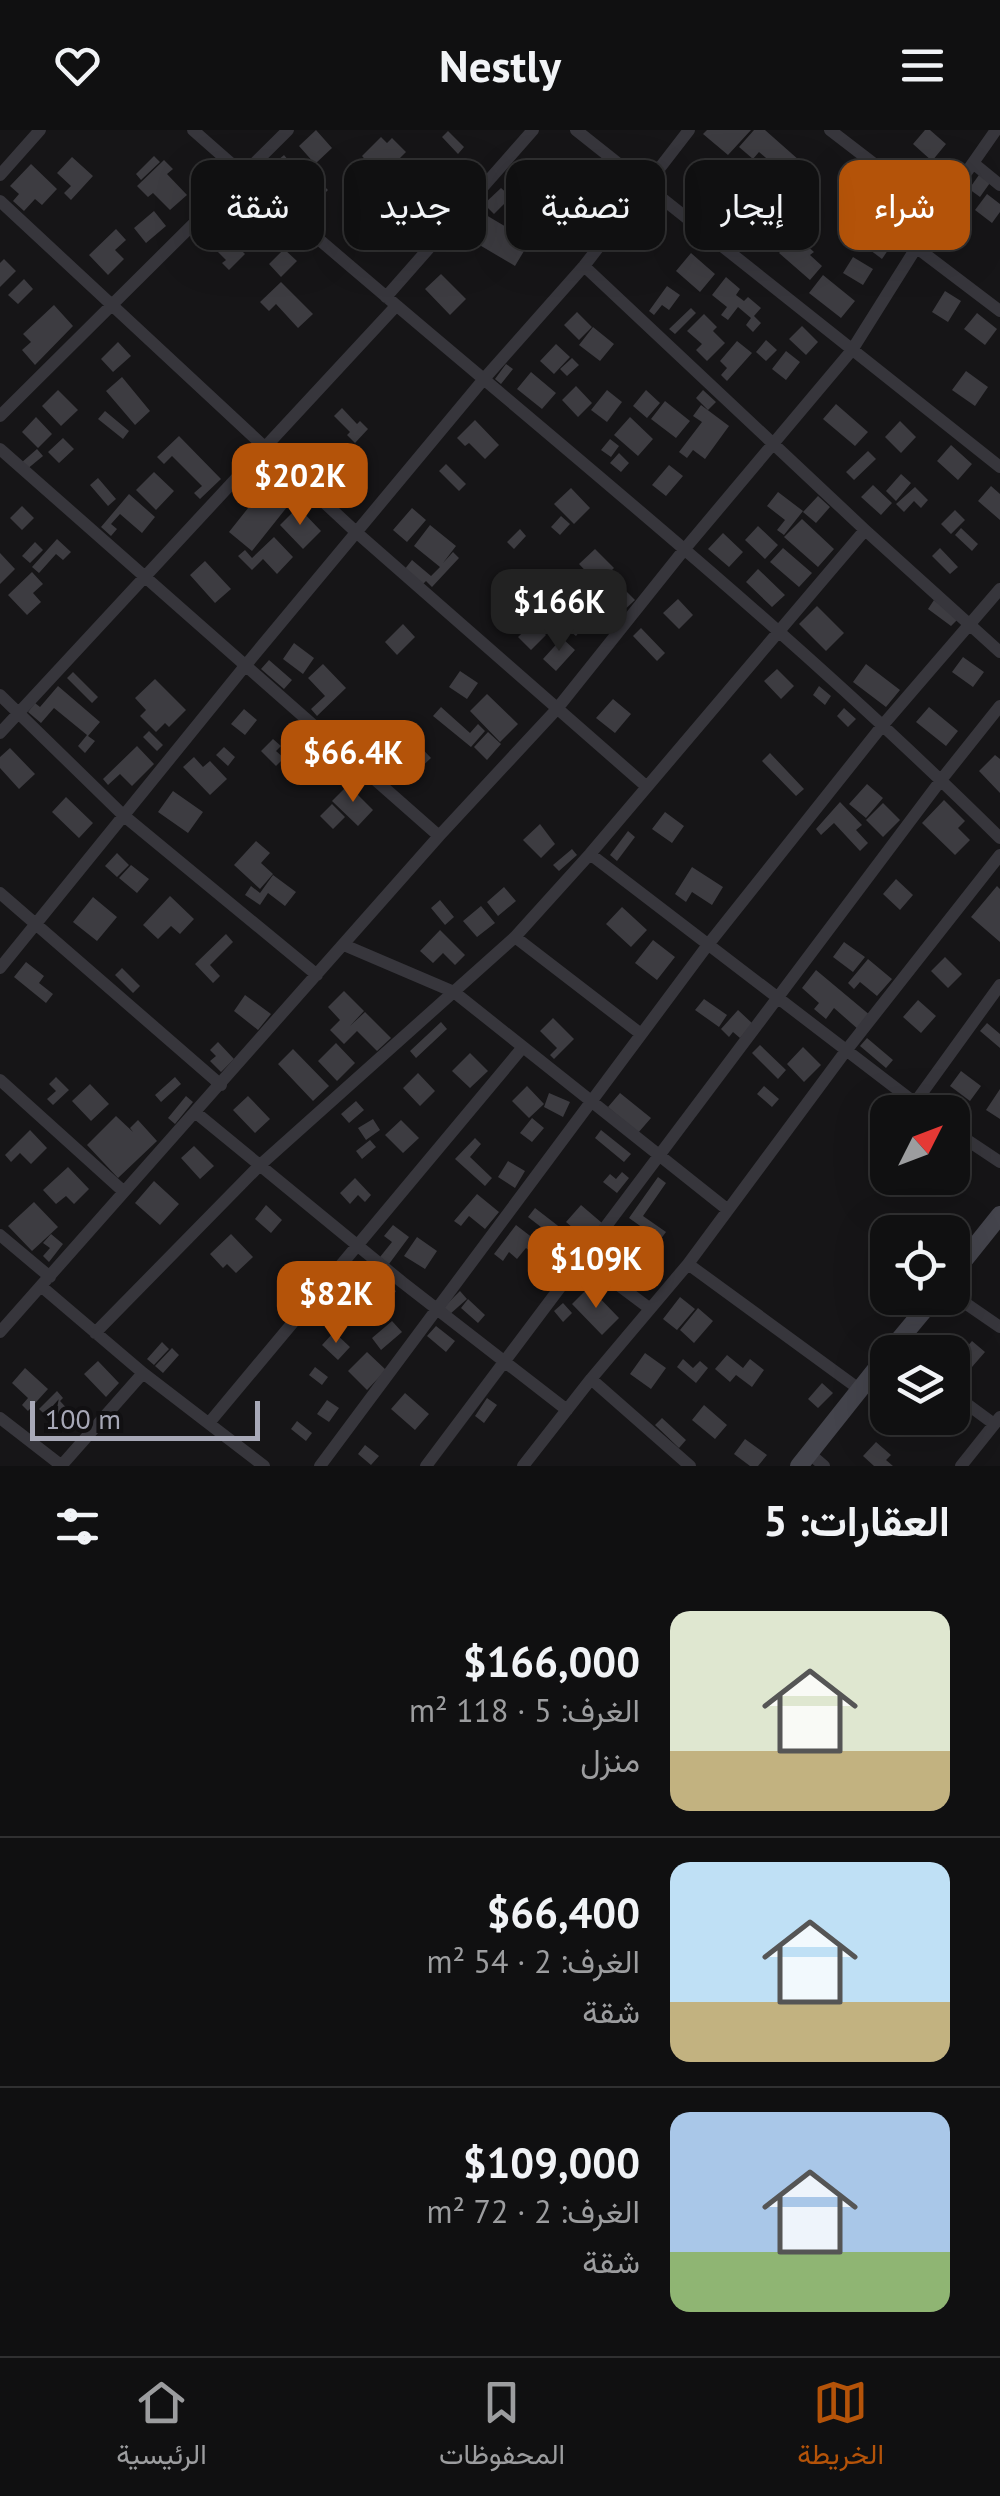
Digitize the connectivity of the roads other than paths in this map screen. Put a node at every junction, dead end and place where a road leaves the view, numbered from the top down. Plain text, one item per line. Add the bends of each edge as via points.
1 (40, 130) edge
2 (192, 130) edge
3 (288, 130) edge
4 (533, 130) edge
5 (576, 130) edge
6 (690, 130) edge
7 (830, 130) edge
8 (996, 130) edge
9 (227, 160) edge
10 (257, 160) edge
11 (615, 160) edge
12 (869, 160) edge
13 (665, 161) edge
14 (973, 164) junction
15 (970, 168) edge
16 (0, 174) edge
17 (1000, 185) edge
18 (665, 199) edge
19 (0, 201) edge
20 (191, 226) edge
21 (324, 244) edge
22 (596, 250) edge
23 (916, 250) edge
24 (920, 250) edge
25 (584, 266) junction
26 (391, 301) junction
27 (110, 306) junction
28 (1000, 311) edge
29 (852, 350) junction
30 (482, 380) junction
31 (0, 416) edge
32 (772, 444) junction
33 (266, 448) junction
34 (0, 449) edge
35 (1000, 467) edge
36 (865, 530) junction
37 (356, 532) junction
38 (683, 551) junction
39 (145, 580) junction
40 (1000, 588) edge
41 (972, 624) junction
42 (778, 633) junction
43 (1000, 652) edge
44 (244, 666) junction
45 (0, 695) edge
46 (1000, 706) edge
47 (556, 710) junction
48 (18, 712) junction
49 (882, 726) junction
50 (0, 733) edge
51 (941, 780) junction
52 (647, 787) junction
53 (123, 815) junction
54 (439, 836) junction
55 (1000, 838) edge
56 (590, 854) junction
57 (1000, 856) edge
58 (0, 893) edge
59 (34, 924) junction
60 (516, 936) junction
61 (344, 945) junction
62 (707, 946) junction
63 (0, 968) edge
64 (317, 975) junction
65 (1000, 985) edge
66 (454, 992) junction
67 (777, 999) junction
68 (641, 1034) junction
69 (522, 1047) junction
70 (845, 1052) junction
71 (0, 1080) edge
72 (221, 1085) junction
73 (902, 1095) edge
74 (921, 1095) edge
75 (590, 1103) junction
76 (195, 1112) junction
77 (970, 1142) edge
78 (658, 1156) junction
79 (1000, 1162) edge
80 (259, 1166) junction
81 (122, 1191) junction
82 (728, 1210) junction
83 (1000, 1215) edge
84 (0, 1235) edge
85 (358, 1246) junction
86 (970, 1252) edge
87 (582, 1257) junction
88 (688, 1264) junction
89 (46, 1282) junction
90 (970, 1306) edge
91 (648, 1308) junction
92 (436, 1310) junction
93 (921, 1315) edge
94 (1000, 1327) edge
95 (0, 1332) edge
96 (95, 1334) junction
97 (905, 1335) edge
98 (503, 1360) junction
99 (143, 1373) junction
100 (870, 1377) edge
101 (591, 1378) junction
102 (859, 1389) junction
103 (970, 1404) edge
104 (567, 1410) junction
105 (0, 1418) edge
106 (997, 1420) edge
107 (209, 1423) junction
108 (804, 1460) edge
109 (61, 1466) edge
110 (264, 1466) edge
111 (320, 1466) edge
112 (426, 1466) edge
113 (524, 1466) edge
114 (690, 1466) edge
115 (824, 1466) edge
116 (961, 1466) edge

1 - 16 street
2 - 9 street
3 - 10 street
4 - 26 street
5 - 11 street
6 - 13 street
7 - 12 street
8 - 14 street
14 - 15 street
14 - 17 street
18 - 29 street
19 - 27 street
20 - 27 street
21 - 26 street
22 - 25 street
23 - 29 street
24 - 28 street
25 - 30 street
25 - 32 street
26 - 30 street
26 - 33 street
27 - 31 street
27 - 33 street
29 - 32 street
29 - 35 street
30 - 37 street
30 - 38 street
32 - 36 street
32 - 38 street
33 - 37 street
33 - 39 street
34 - 39 street
36 - 41 street
36 - 42 street
37 - 44 street
37 - 47 street
38 - 42 street
38 - 47 street
39 - 44 street
39 - 48 street
40 - 41 street
41 - 43 street
41 - 49 street
42 - 49 street
42 - 52 street
44 - 53 street
44 - 54 street
45 - 48 street
46 - 51 street
47 - 52 street
47 - 54 street
48 - 50 street
48 - 53 street
49 - 51 street
49 - 62 street
51 - 55 street
51 - 67 street
52 - 56 street
53 - 59 street
53 - 64 street
54 - 61 street
56 - 60 street
56 - 62 street
57 - 70 street
58 - 59 street
59 - 63 street
59 - 72 street
60 - 66 street
60 - 68 street
61 - 64 street
61 - 66 street
62 - 67 street
62 - 68 street
64 - 72 street
65 - 74 street
66 - 69 street
66 - 80 street
67 - 70 street
67 - 78 street
68 - 75 street
69 - 75 street
69 - 85 street
70 - 73 street
70 - 82 street
71 - 81 street
72 - 76 street
75 - 78 street
75 - 92 street
76 - 80 street
76 - 81 street
77 - 79 street
78 - 82 street
78 - 87 street
80 - 85 street
80 - 96 street
81 - 89 street
82 - 88 street
83 - 86 main road
84 - 89 street
85 - 92 street
85 - 107 street
87 - 91 street
87 - 98 street
88 - 91 street
88 - 102 street
89 - 95 street
89 - 96 street
90 - 94 street
91 - 101 street
92 - 98 street
92 - 111 street
93 - 97 main road
96 - 99 street
98 - 104 street
98 - 112 street
99 - 107 street
99 - 109 street
100 - 102 main road
101 - 104 street
101 - 114 street
102 - 108 main road
103 - 106 street
104 - 113 street
105 - 109 street
106 - 116 street
107 - 110 street
108 - 115 street

